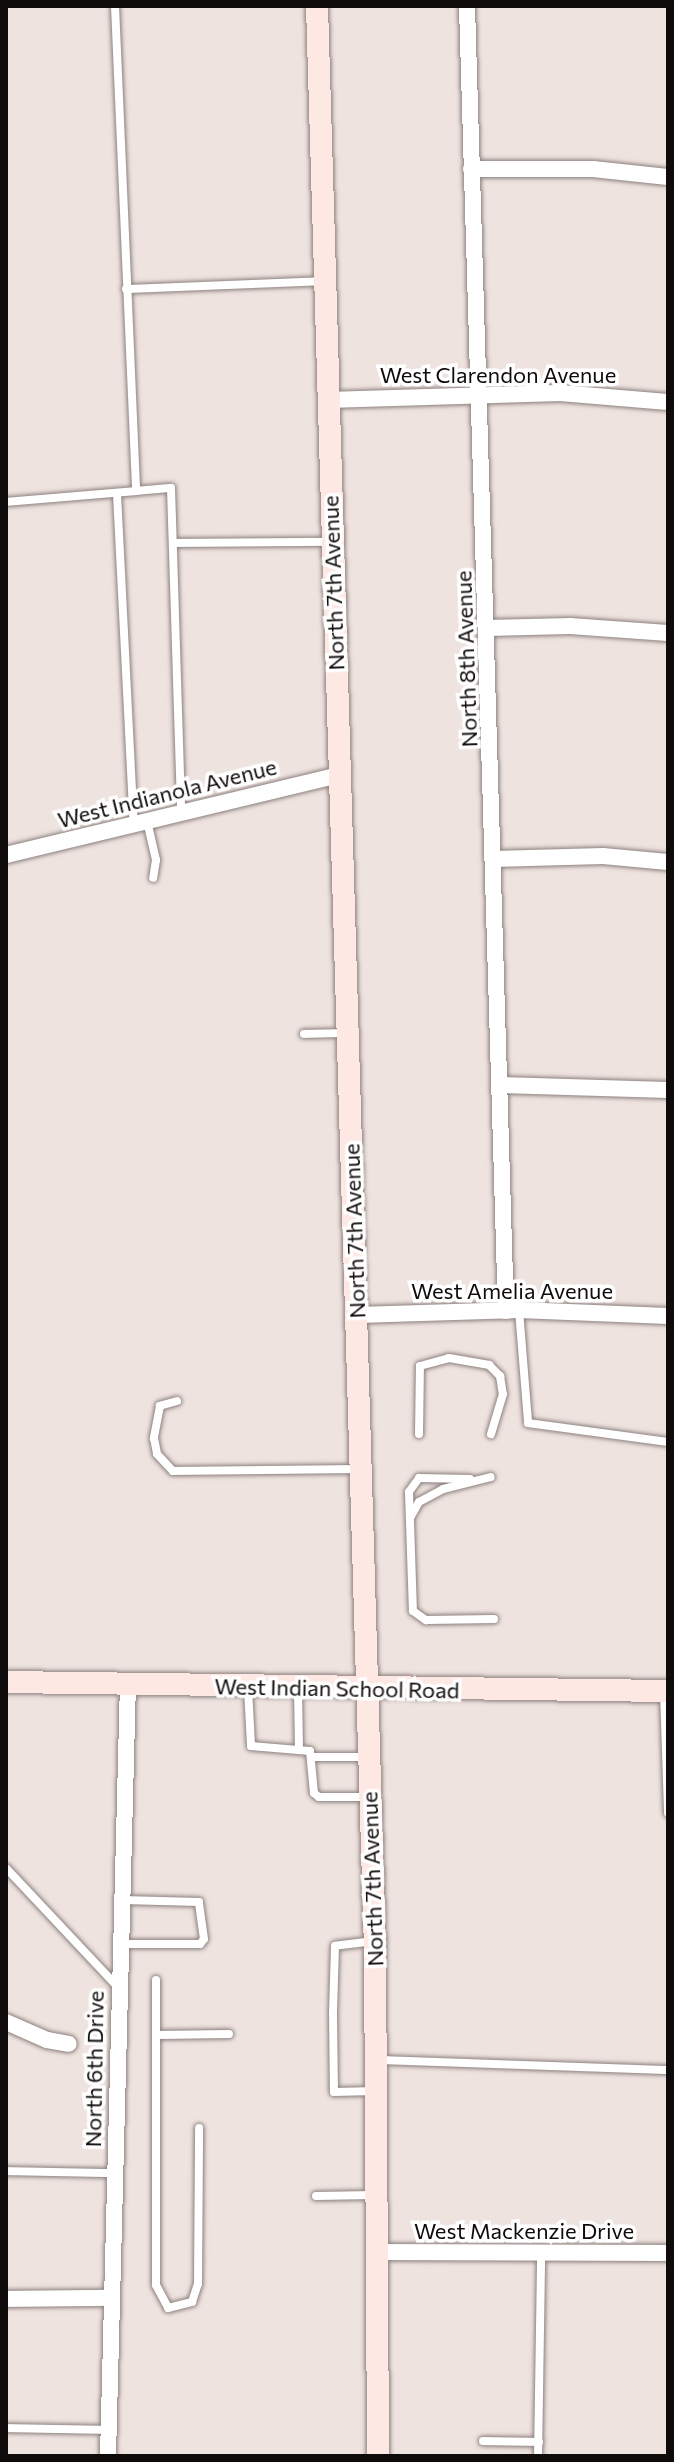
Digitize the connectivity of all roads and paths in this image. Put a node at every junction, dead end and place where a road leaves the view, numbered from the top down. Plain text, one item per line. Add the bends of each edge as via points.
1 (115, 6) edge
2 (317, 6) edge
3 (467, 6) edge
4 (471, 169) junction
5 (668, 177) edge
6 (323, 281) junction
7 (126, 289) junction
8 (481, 395) junction
9 (327, 400) junction
10 (668, 402) edge
11 (136, 491) junction
12 (117, 494) junction
13 (6, 502) edge
14 (332, 542) junction
15 (174, 543) junction
16 (487, 628) junction
17 (668, 633) edge
18 (339, 775) junction
19 (181, 813) junction
20 (140, 823) junction
21 (6, 855) edge
22 (493, 859) junction
23 (668, 862) edge
24 (153, 878) dead end
25 (347, 1033) junction
26 (304, 1034) dead end
27 (500, 1085) junction
28 (668, 1090) edge
29 (512, 1310) junction
30 (357, 1315) junction
31 (668, 1316) edge
32 (177, 1401) dead end
33 (419, 1434) dead end
34 (491, 1434) dead end
35 (668, 1442) edge
36 (361, 1469) junction
37 (491, 1477) dead end
38 (470, 1479) junction
39 (409, 1519) junction
40 (494, 1619) dead end
41 (6, 1682) edge
42 (128, 1684) junction
43 (248, 1687) junction
44 (298, 1688) junction
45 (367, 1688) junction
46 (666, 1691) edge
47 (299, 1750) junction
48 (314, 1757) junction
49 (368, 1757) junction
50 (370, 1797) junction
51 (668, 1813) edge
52 (6, 1868) edge
53 (122, 1900) junction
54 (374, 1941) junction
55 (120, 1944) junction
56 (156, 1980) dead end
57 (117, 1986) junction
58 (6, 2022) edge
59 (229, 2034) dead end
60 (156, 2035) junction
61 (69, 2044) dead end
62 (376, 2060) junction
63 (668, 2070) edge
64 (376, 2091) junction
65 (199, 2128) dead end
66 (6, 2171) edge
67 (113, 2173) junction
68 (378, 2195) junction
69 (316, 2196) dead end
70 (380, 2252) junction
71 (668, 2253) edge
72 (541, 2254) junction
73 (109, 2298) junction
74 (6, 2299) edge
75 (6, 2428) edge
76 (108, 2430) junction
77 (483, 2441) dead end
78 (539, 2442) junction
79 (108, 2456) edge
80 (378, 2456) edge
81 (538, 2456) edge

1 - 7 lane
2 - 6 main road, North 7th Avenue
3 - 4 street, North 8th Avenue
4 - 5 street via 593,169
4 - 8 street, North 8th Avenue
6 - 7 lane
6 - 9 main road, North 7th Avenue
7 - 11 lane
8 - 9 street, West Clarendon Avenue
8 - 10 street, West Clarendon Avenue via 560,393
8 - 16 street, North 8th Avenue
9 - 14 main road, North 7th Avenue
11 - 12 lane
11 - 15 lane via 171,488
12 - 13 lane
12 - 20 lane
14 - 15 lane
14 - 18 main road, North 7th Avenue
15 - 19 lane
16 - 17 street via 570,626
16 - 22 street, North 8th Avenue
18 - 19 street, West Indianola Avenue
18 - 25 main road, North 7th Avenue
19 - 20 street, West Indianola Avenue
20 - 21 street, West Indianola Avenue
20 - 24 lane via 156,860
22 - 23 street via 603,856
22 - 27 street, North 8th Avenue
25 - 26 lane
25 - 30 main road, North 7th Avenue
27 - 28 street
27 - 29 street, North 8th Avenue
29 - 30 street, West Amelia Avenue
29 - 31 street, West Amelia Avenue
29 - 35 lane via 528,1423
30 - 36 main road, North 7th Avenue
32 - 36 lane via 160,1406 154,1438 161,1461 173,1471
33 - 34 lane via 420,1366 449,1358 489,1365 500,1376 503,1394
36 - 45 main road, North 7th Avenue
37 - 38 lane
38 - 39 lane via 419,1502
38 - 39 lane via 419,1478 409,1492
39 - 40 lane via 417,1616
41 - 42 main road, West Indian School Road
42 - 43 main road, West Indian School Road
42 - 53 street, North 6th Drive
43 - 44 main road, West Indian School Road
43 - 47 lane via 251,1746
44 - 45 main road, West Indian School Road
44 - 47 lane
45 - 46 main road, West Indian School Road
45 - 49 main road, North 7th Avenue
46 - 51 lane
47 - 48 lane
48 - 49 lane
48 - 50 lane via 314,1793 319,1797
49 - 50 main road, North 7th Avenue
50 - 54 main road, North 7th Avenue
52 - 57 lane
53 - 55 street, North 6th Drive
53 - 55 lane via 199,1902 204,1939 200,1944
54 - 62 main road, North 7th Avenue
54 - 64 lane via 335,1946 334,2092
55 - 57 street, North 6th Drive
56 - 60 lane
57 - 67 street, North 6th Drive
58 - 61 street
59 - 60 lane
60 - 65 lane via 156,2285 168,2308 192,2302 198,2284
62 - 63 lane
62 - 64 main road, North 7th Avenue
64 - 68 main road, North 7th Avenue
66 - 67 lane
67 - 73 street, North 6th Drive
68 - 69 lane
68 - 70 main road, North 7th Avenue
70 - 72 street, West Mackenzie Drive
70 - 80 main road, North 7th Avenue
71 - 72 street, West Mackenzie Drive
72 - 78 lane
73 - 74 street
73 - 76 street, North 6th Drive
75 - 76 lane
76 - 79 street, North 6th Drive
77 - 78 lane
78 - 81 lane

